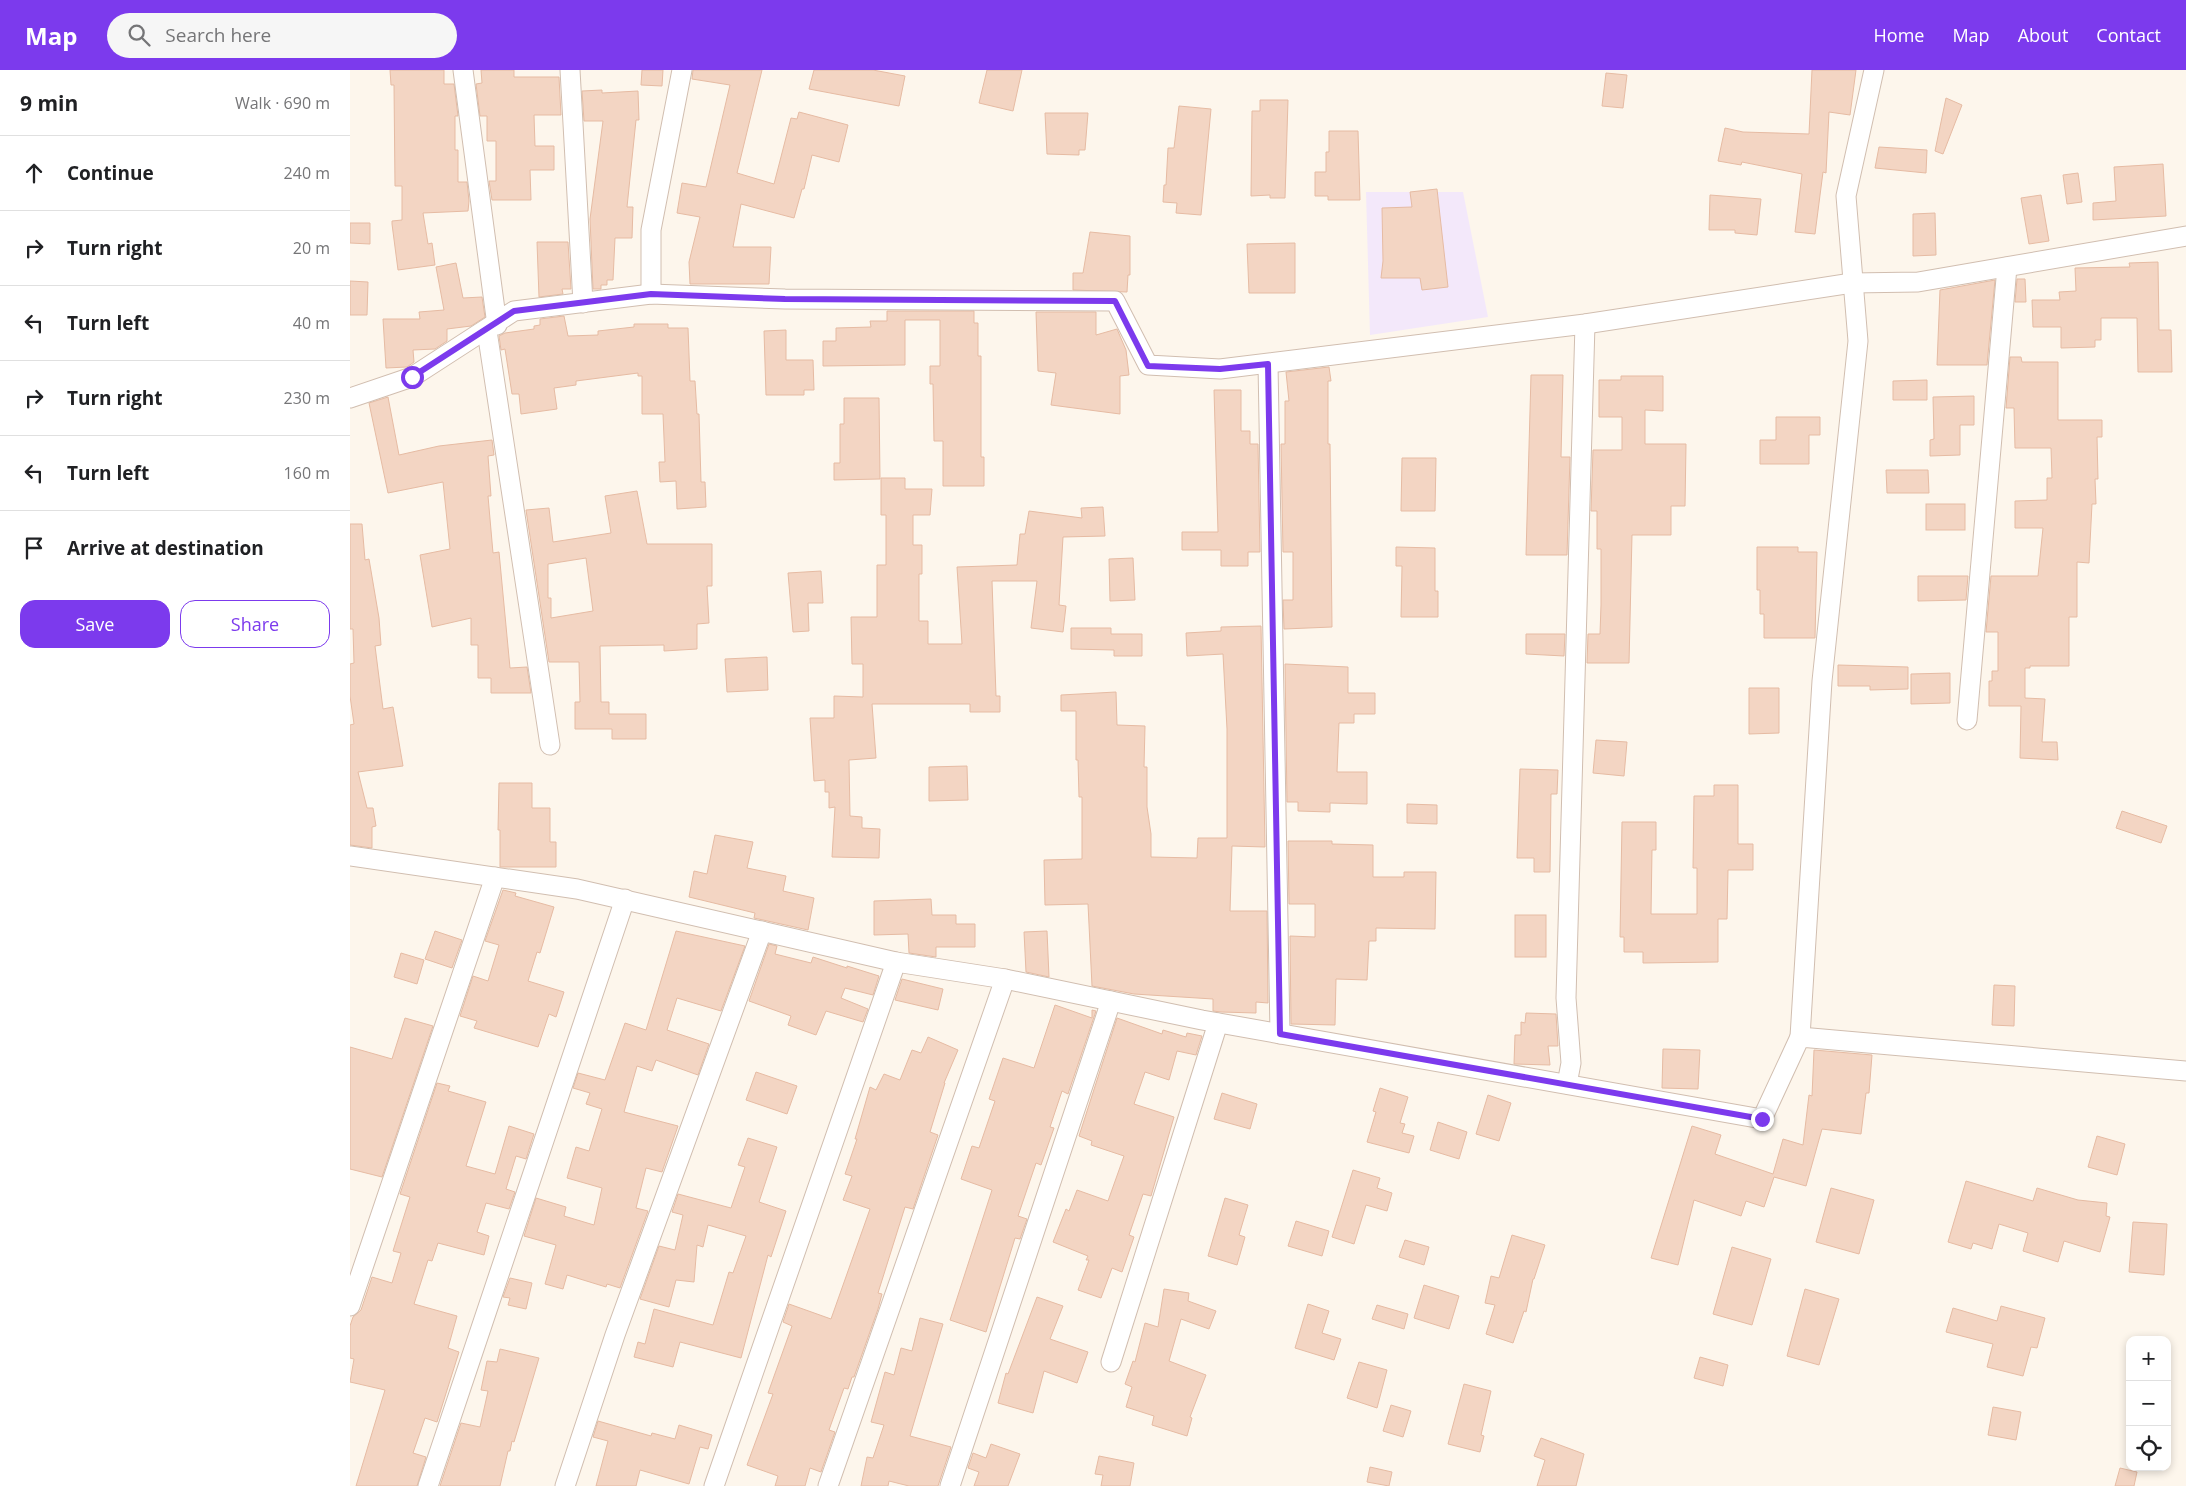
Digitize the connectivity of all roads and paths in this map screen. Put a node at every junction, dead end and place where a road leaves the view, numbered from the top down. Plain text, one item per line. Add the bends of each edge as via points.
1 (463, 70) edge
2 (570, 70) edge
3 (682, 70) edge
4 (1874, 70) edge
5 (2186, 236) edge
6 (2007, 267) junction
7 (1852, 283) junction
8 (651, 294) junction
9 (582, 303) junction
10 (1585, 324) junction
11 (492, 328) junction
12 (1268, 364) junction
13 (350, 398) edge
14 (1967, 720) dead end
15 (550, 745) dead end
16 (350, 856) edge
17 (495, 877) junction
18 (625, 899) junction
19 (762, 932) junction
20 (896, 962) junction
21 (1005, 979) junction
22 (1111, 1001) junction
23 (1218, 1023) junction
24 (1280, 1034) junction
25 (1800, 1037) junction
26 (2186, 1071) edge
27 (1567, 1084) junction
28 (350, 1306) edge
29 (1111, 1362) dead end
30 (428, 1486) edge
31 (566, 1486) edge
32 (714, 1486) edge
33 (828, 1486) edge
34 (950, 1486) edge

1 - 11 street
2 - 9 street
3 - 8 street via 651,230
4 - 7 street via 1846,196
5 - 6 street
6 - 7 street via 1918,282
6 - 14 street
7 - 10 street
7 - 25 street via 1858,341 1822,681
8 - 9 street
8 - 12 street via 785,299 1115,301 1148,366 1220,369
9 - 11 street via 514,311
10 - 12 street
10 - 27 street via 1566,998 1570,1063
11 - 13 street via 412,377
11 - 15 street
12 - 24 street
16 - 17 street
17 - 18 street
17 - 28 street
18 - 19 street
18 - 30 street
19 - 20 street
19 - 31 street via 615,1335
20 - 21 street
20 - 32 street
21 - 22 street
21 - 33 street
22 - 23 street
22 - 34 street
23 - 24 street
23 - 29 street
24 - 27 street
25 - 26 street
25 - 27 street via 1762,1119

